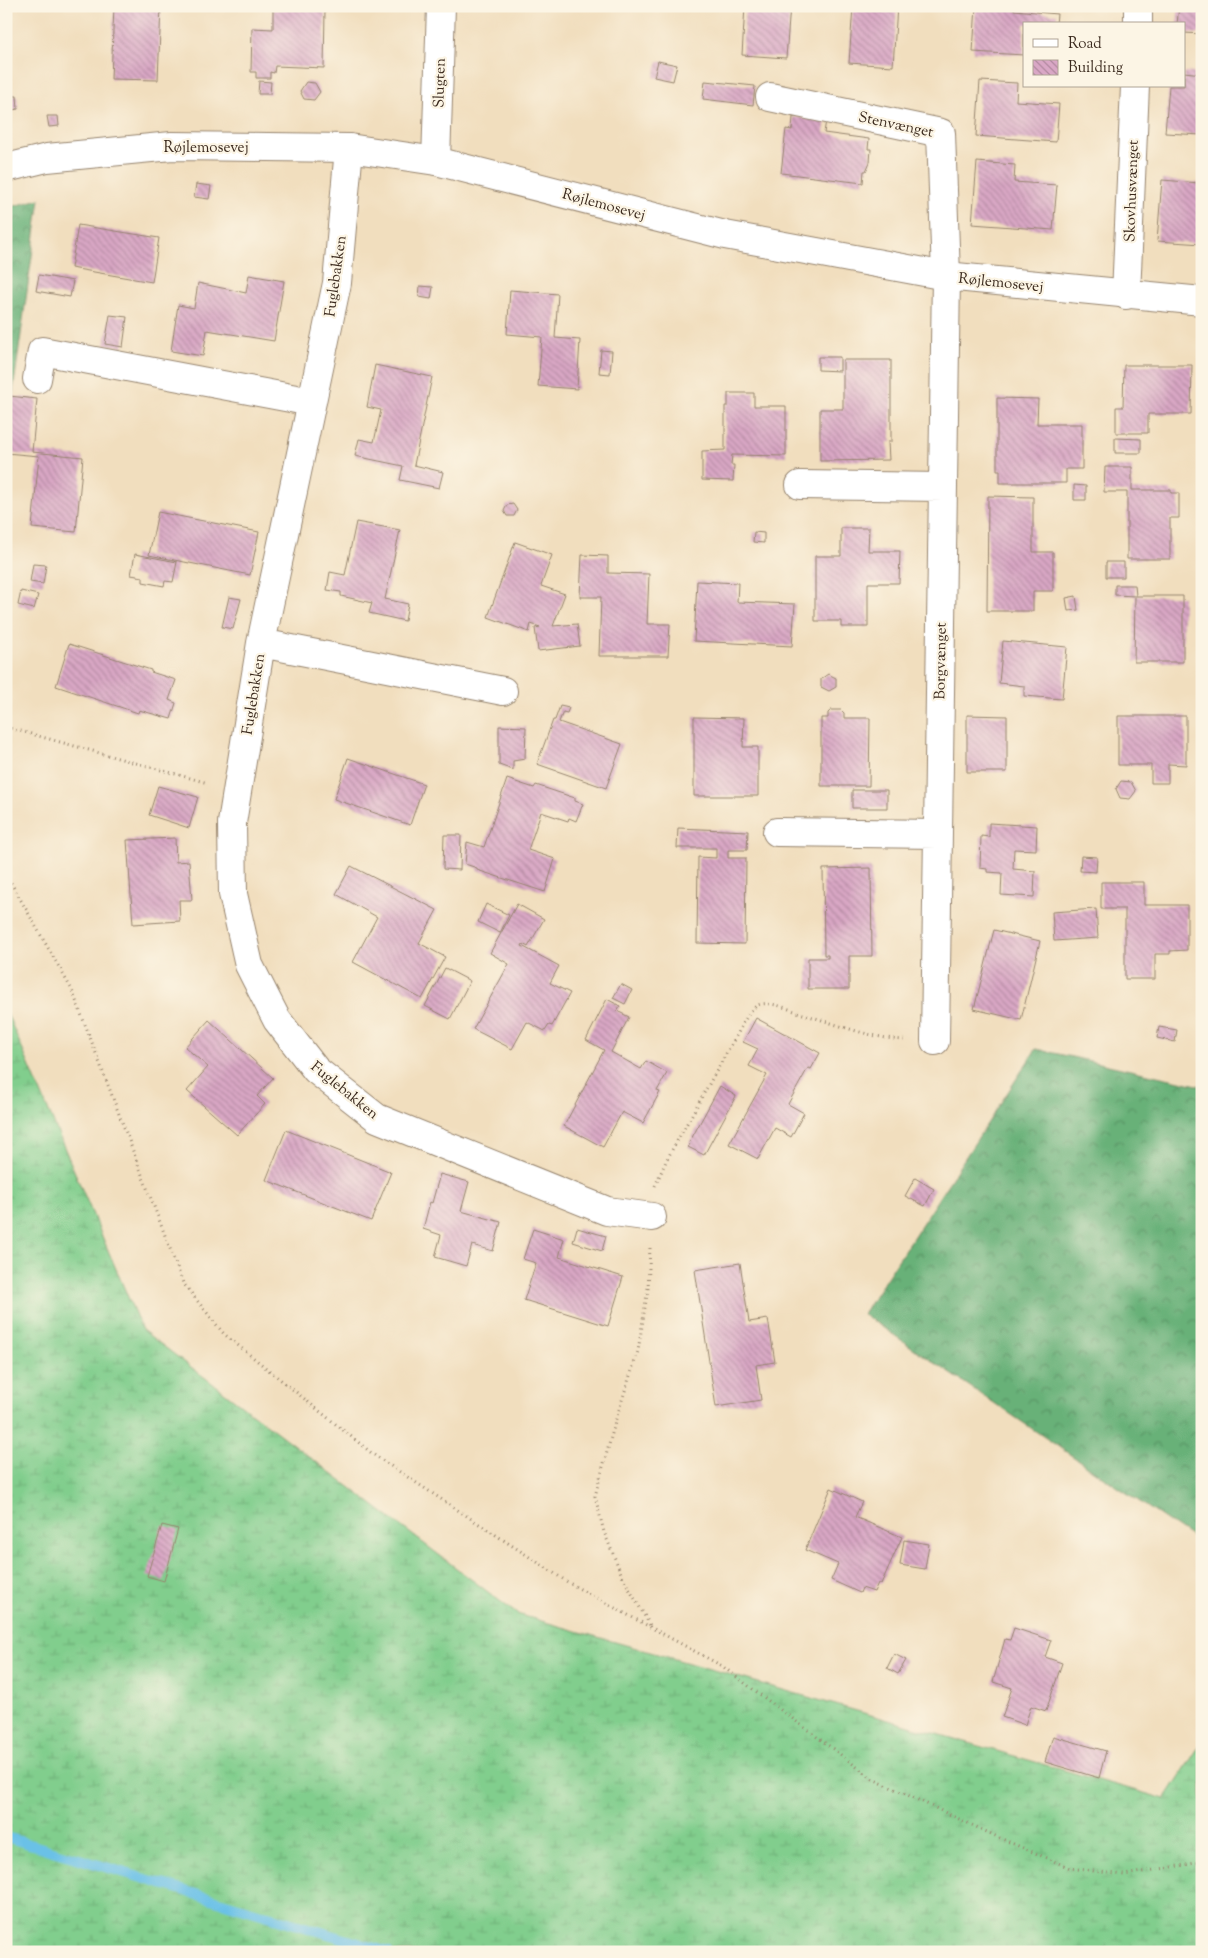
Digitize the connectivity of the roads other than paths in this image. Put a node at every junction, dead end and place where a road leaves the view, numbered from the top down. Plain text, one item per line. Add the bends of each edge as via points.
1 (441, 6) edge
2 (1138, 6) edge
3 (1138, 22) edge
4 (1135, 88) edge
5 (770, 97) dead end
6 (349, 148) junction
7 (436, 161) junction
8 (6, 168) edge
9 (946, 276) junction
10 (1126, 295) junction
11 (1202, 301) edge
12 (37, 379) dead end
13 (312, 402) junction
14 (800, 484) dead end
15 (943, 487) junction
16 (261, 643) junction
17 (503, 691) dead end
18 (777, 832) dead end
19 (938, 834) junction
20 (935, 1041) road end
21 (652, 1216) road end

1 - 7 street, Slugten
2 - 3 street
4 - 10 street, Skovhusvænget
5 - 9 street, Stenvænget via 941,133
6 - 7 street, Røjlemosevej
6 - 8 street, Røjlemosevej via 172,146 46,158
6 - 13 street, Fuglebakken via 337,283
7 - 9 street, Røjlemosevej via 725,236
9 - 10 street, Røjlemosevej
9 - 15 street, Borgvænget
10 - 11 street, Røjlemosevej
12 - 13 street via 42,351
13 - 16 street, Fuglebakken
14 - 15 street
15 - 19 street, Borgvænget
16 - 17 street, Fuglebakken
16 - 21 street, Fuglebakken via 232,823 232,894 249,965 277,1020 316,1070 377,1118 606,1211
18 - 19 street
19 - 20 street, Borgvænget

